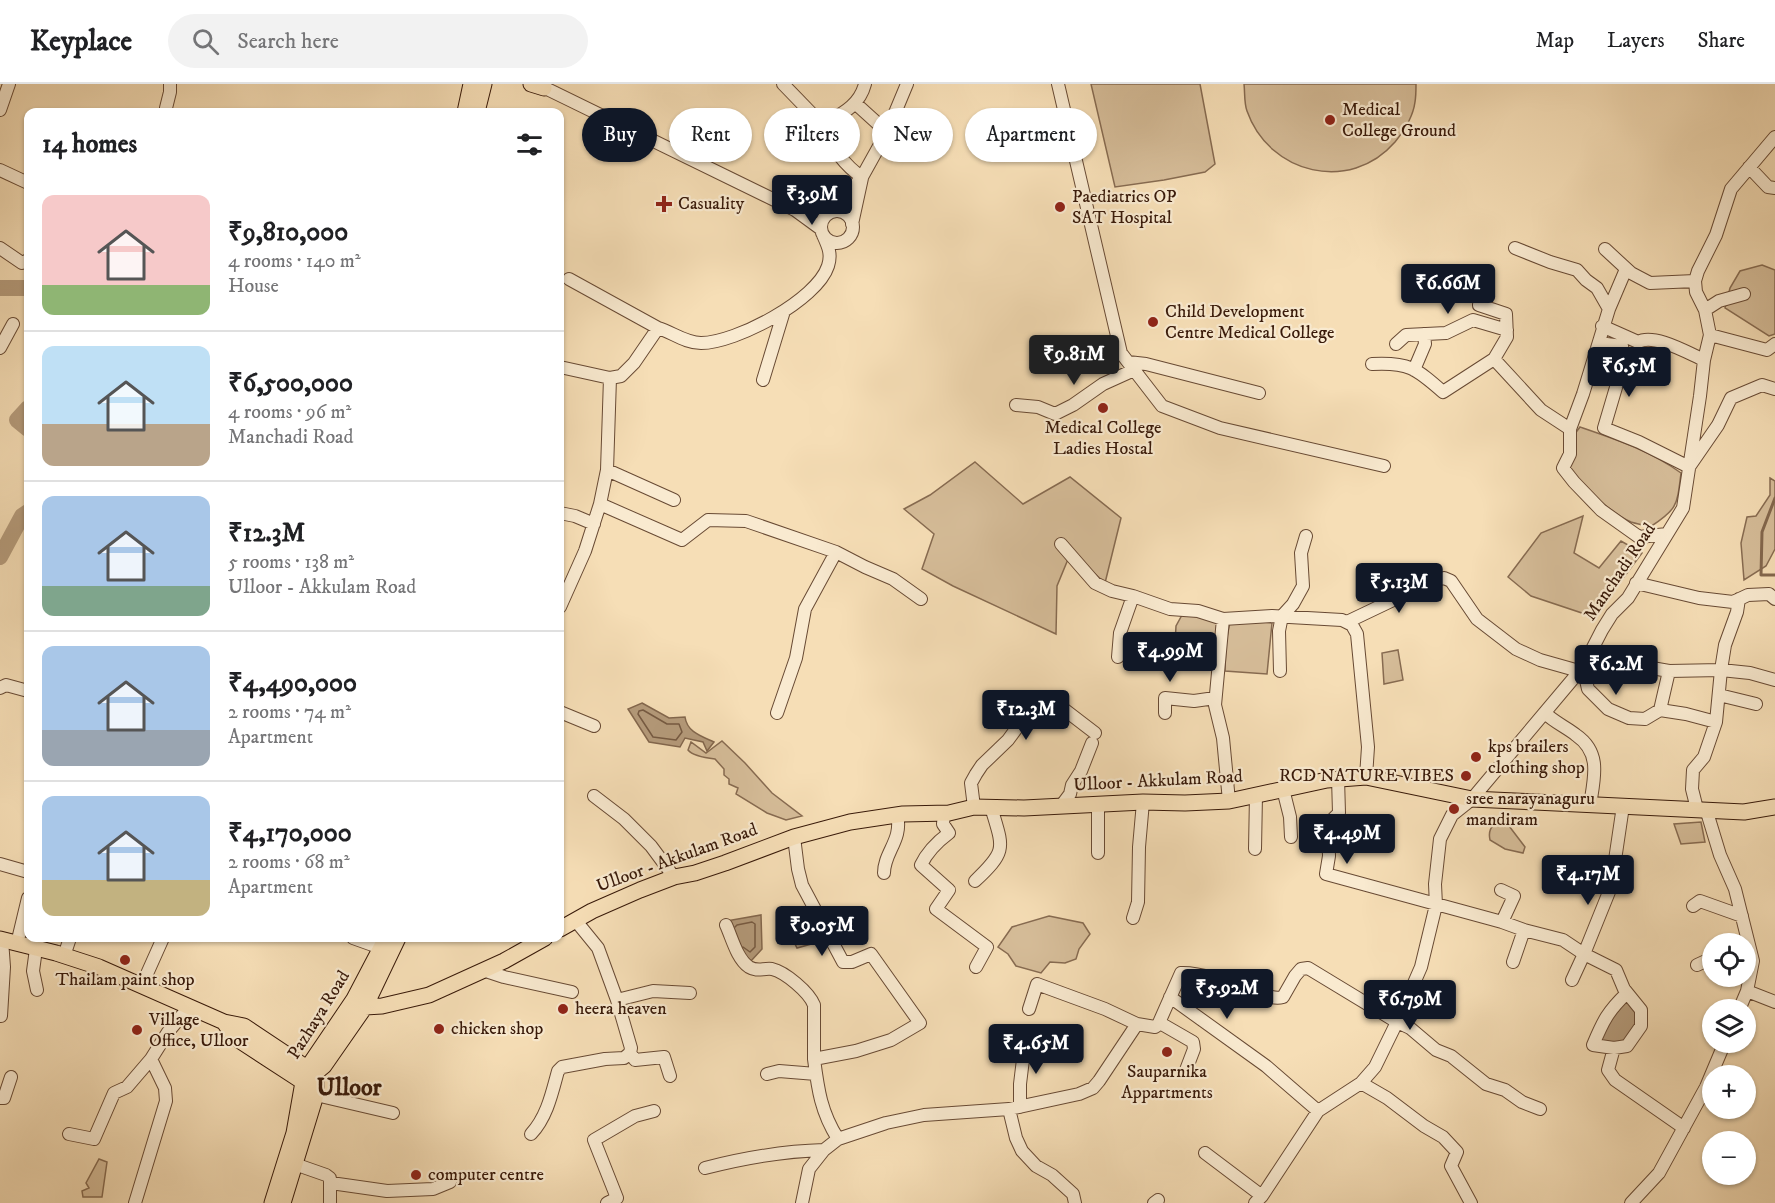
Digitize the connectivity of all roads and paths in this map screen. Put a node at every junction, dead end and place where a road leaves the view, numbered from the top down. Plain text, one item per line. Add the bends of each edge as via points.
1 (9, 84) edge
2 (170, 84) edge
3 (783, 84) edge
4 (866, 84) edge
5 (907, 84) edge
6 (1058, 84) edge
7 (538, 85) edge
8 (482, 86) edge
9 (855, 103) junction
10 (166, 108) dead end
11 (468, 108) edge
12 (478, 108) edge
13 (806, 108) edge
14 (850, 108) edge
15 (897, 108) edge
16 (0, 110) edge
17 (872, 118) edge
18 (1775, 137) edge
19 (872, 159) edge
20 (845, 162) edge
21 (1749, 167) junction
22 (0, 170) edge
23 (862, 177) junction
24 (24, 178) edge
25 (1775, 188) edge
26 (795, 210) junction
27 (832, 212) junction
28 (852, 224) junction
29 (822, 232) junction
30 (0, 248) edge
31 (1515, 248) dead end
32 (1605, 249) dead end
33 (24, 262) edge
34 (1626, 269) junction
35 (569, 279) dead end
36 (1695, 281) junction
37 (1464, 287) dead end
38 (1744, 294) dead end
39 (1609, 309) junction
40 (1705, 310) junction
41 (784, 311) junction
42 (13, 324) dead end
43 (1602, 326) junction
44 (658, 328) junction
45 (1507, 330) junction
46 (1424, 334) junction
47 (1710, 335) junction
48 (1599, 343) junction
49 (1396, 344) dead end
50 (1775, 344) edge
51 (0, 348) edge
52 (1494, 359) junction
53 (1704, 360) junction
54 (1372, 364) dead end
55 (1131, 366) junction
56 (564, 368) edge
57 (1413, 370) junction
58 (610, 378) junction
59 (763, 380) dead end
60 (1775, 389) edge
61 (1259, 393) dead end
62 (1016, 405) dead end
63 (1570, 429) junction
64 (1384, 466) dead end
65 (1689, 467) junction
66 (607, 470) junction
67 (675, 500) dead end
68 (600, 504) junction
69 (564, 514) edge
70 (594, 524) junction
71 (1667, 534) junction
72 (1306, 536) dead end
73 (1639, 537) junction
74 (1061, 544) dead end
75 (836, 552) junction
76 (1656, 553) junction
77 (1636, 584) junction
78 (1133, 596) junction
79 (564, 598) edge
80 (1775, 598) edge
81 (921, 599) dead end
82 (1739, 599) junction
83 (1282, 616) junction
84 (1223, 619) junction
85 (1347, 622) junction
86 (1119, 657) dead end
87 (1584, 665) junction
88 (1721, 670) junction
89 (1280, 671) dead end
90 (1669, 671) junction
91 (1775, 680) edge
92 (0, 688) edge
93 (24, 690) edge
94 (1719, 695) junction
95 (1215, 698) junction
96 (1756, 704) dead end
97 (1660, 710) junction
98 (777, 713) dead end
99 (1165, 713) dead end
100 (1545, 713) junction
101 (564, 714) edge
102 (1716, 722) junction
103 (594, 726) dead end
104 (1366, 777) junction
105 (1338, 778) junction
106 (1283, 789) junction
107 (1256, 795) junction
108 (594, 796) dead end
109 (1472, 799) junction
110 (1229, 801) junction
111 (1143, 802) junction
112 (1098, 804) junction
113 (1590, 804) junction
114 (1061, 806) junction
115 (1623, 806) junction
116 (974, 807) junction
117 (991, 807) junction
118 (1775, 807) edge
119 (1702, 809) junction
120 (944, 813) junction
121 (897, 815) junction
122 (794, 837) junction
123 (1291, 837) dead end
124 (1255, 849) dead end
125 (1098, 853) dead end
126 (0, 864) edge
127 (24, 871) edge
128 (884, 873) dead end
129 (674, 877) junction
130 (975, 881) dead end
131 (1502, 890) dead end
132 (1436, 905) junction
133 (1693, 906) dead end
134 (24, 915) edge
135 (1742, 916) junction
136 (1134, 918) dead end
137 (576, 921) junction
138 (1502, 922) junction
139 (726, 926) dead end
140 (564, 927) edge
141 (1524, 930) junction
142 (1746, 933) edge
143 (1, 939) edge
144 (69, 942) edge
145 (161, 942) edge
146 (396, 942) edge
147 (538, 942) edge
148 (384, 943) edge
149 (17, 944) junction
150 (36, 949) junction
151 (1584, 954) junction
152 (64, 956) junction
153 (1513, 962) dead end
154 (1702, 963) edge
155 (1697, 965) dead end
156 (976, 967) dead end
157 (483, 970) junction
158 (1572, 980) dead end
159 (142, 985) junction
160 (1747, 987) edge
161 (37, 990) dead end
162 (1747, 991) junction
163 (572, 993) dead end
164 (690, 993) dead end
165 (1627, 993) junction
166 (1170, 997) junction
167 (1744, 999) edge
168 (617, 1000) junction
169 (397, 1002) junction
170 (1775, 1002) edge
171 (360, 1003) junction
172 (189, 1007) junction
173 (1029, 1009) dead end
174 (1, 1016) edge
175 (1397, 1022) junction
176 (1160, 1023) junction
177 (1137, 1024) junction
178 (344, 1038) junction
179 (1025, 1043) dead end
180 (1614, 1048) junction
181 (630, 1053) junction
182 (1720, 1053) edge
183 (151, 1059) junction
184 (814, 1059) junction
185 (1186, 1070) dead end
186 (309, 1074) junction
187 (767, 1074) dead end
188 (816, 1074) junction
189 (670, 1076) dead end
190 (11, 1077) dead end
191 (1361, 1083) junction
192 (316, 1095) junction
193 (0, 1098) edge
194 (1014, 1108) junction
195 (1540, 1109) dead end
196 (654, 1111) dead end
197 (1318, 1111) junction
198 (393, 1113) dead end
199 (1684, 1128) junction
200 (69, 1134) dead end
201 (531, 1134) dead end
202 (838, 1139) junction
203 (824, 1150) junction
204 (1205, 1153) dead end
205 (290, 1163) junction
206 (705, 1168) dead end
207 (451, 1177) dead end
208 (330, 1183) junction
209 (1259, 1200) edge
210 (135, 1203) edge
211 (272, 1203) edge
212 (283, 1203) edge
213 (330, 1203) edge
214 (607, 1203) edge
215 (802, 1203) edge
216 (1075, 1203) edge
217 (1471, 1203) edge
218 (1631, 1203) edge

1 - 16 street
2 - 10 street
3 - 13 street
4 - 9 street
5 - 15 street
6 - 55 street via 1121,353
7 - 26 street
8 - 11 main road
8 - 12 main road
9 - 14 street
9 - 17 street
18 - 21 street
19 - 23 street
20 - 23 street
21 - 25 street via 1768,187
21 - 36 street via 1731,189
22 - 24 street
23 - 27 street
23 - 28 street
26 - 27 street
26 - 29 street
27 - 28 street via 844,213
27 - 29 street via 821,222
28 - 29 street via 848,239 839,243 830,242
29 - 41 street via 831,253 828,267 815,286
30 - 33 street
31 - 39 street via 1577,270 1597,288
32 - 34 street
34 - 36 street via 1650,283
34 - 39 street
35 - 44 street
36 - 40 street, Manchadi Road
37 - 45 street via 1481,288 1479,305 1506,314
38 - 40 street via 1719,301
39 - 43 street
40 - 47 street, Manchadi Road
41 - 44 street via 743,333 701,343
41 - 59 street
42 - 51 street
43 - 48 street
43 - 53 street via 1631,340 1653,340
44 - 58 street via 634,363 621,375
45 - 46 street via 1473,320 1446,333
45 - 52 street
46 - 49 street via 1406,335
46 - 57 street via 1425,344
47 - 50 street via 1767,350
47 - 53 street, Manchadi Road
48 - 63 street
48 - 65 street via 1622,346 1628,374 1617,384 1604,428
52 - 57 street via 1443,392
52 - 63 street via 1541,410
53 - 65 street, Manchadi Road
54 - 57 street via 1395,363
55 - 61 street via 1156,367
55 - 62 street via 1055,414
55 - 64 street via 1162,406 1220,428
56 - 58 street
58 - 66 street
60 - 65 street via 1762,386 1731,398
63 - 73 street via 1570,454 1563,468 1601,510
65 - 71 street, Manchadi Road via 1683,508
66 - 67 street
66 - 68 street
68 - 70 street
68 - 75 street via 682,540 708,520 746,520
69 - 70 street
70 - 79 street
71 - 73 street
71 - 76 street, Manchadi Road
72 - 83 street via 1301,553 1303,586
73 - 76 street
74 - 78 street via 1095,583
75 - 81 street via 893,579
75 - 98 street via 805,609 796,658
76 - 77 street, Manchadi Road
77 - 82 street via 1699,598 1733,602
77 - 87 street, Manchadi Road via 1612,614
78 - 84 street via 1170,609 1198,611
78 - 86 street via 1120,633
80 - 82 street via 1762,593
82 - 88 street
83 - 84 street
83 - 85 street
83 - 89 street
84 - 95 street
85 - 87 street via 1444,578 1477,619 1516,649 1540,660
85 - 104 street via 1357,634 1368,747
87 - 90 street
87 - 97 street via 1588,689 1608,709 1629,718 1645,719
87 - 100 street, Manchadi Road
88 - 90 street
88 - 91 street
88 - 94 street
90 - 97 street
92 - 93 street via 6,685
94 - 96 street
94 - 102 street
95 - 99 street via 1165,698
95 - 110 street
97 - 102 street
100 - 109 street, Manchadi Road
100 - 113 street via 1579,736 1599,759
101 - 103 street
102 - 119 street via 1704,757 1693,770 1693,797
104 - 105 main road, Ulloor - Akkulam Road
104 - 109 main road, Ulloor - Akkulam Road
105 - 106 main road, Ulloor - Akkulam Road
105 - 132 street via 1339,813 1328,824 1326,874
106 - 107 main road, Ulloor - Akkulam Road
106 - 123 street
107 - 110 main road, Ulloor - Akkulam Road
107 - 124 street
108 - 129 street via 651,846
109 - 113 main road, Ulloor - Akkulam Road
109 - 132 street, Manchadi Road via 1452,816 1440,840
110 - 111 main road, Ulloor - Akkulam Road
111 - 112 main road, Ulloor - Akkulam Road
111 - 136 street
112 - 114 main road, Ulloor - Akkulam Road
112 - 125 street
113 - 115 main road, Ulloor - Akkulam Road
114 - 116 street via 1094,738 1065,710 1037,700 1008,740 976,774 971,783
114 - 117 main road, Ulloor - Akkulam Road
115 - 119 main road, Ulloor - Akkulam Road
115 - 151 street via 1611,887
116 - 117 main road, Ulloor - Akkulam Road
116 - 120 main road, Ulloor - Akkulam Road
117 - 130 street via 1000,852
118 - 119 main road, Ulloor - Akkulam Road via 1744,812
119 - 135 street
120 - 121 main road, Ulloor - Akkulam Road
120 - 156 street via 943,824 949,833 921,865 949,890 936,909 987,947
121 - 122 main road, Ulloor - Akkulam Road
121 - 128 street via 899,827
122 - 129 main road, Ulloor - Akkulam Road
122 - 184 street via 802,885 843,962 871,954 920,1023 891,1040
126 - 127 street
129 - 137 main road, Ulloor - Akkulam Road via 613,901
131 - 138 street via 1514,896
132 - 138 street
132 - 175 street, Manchadi Road via 1421,967
133 - 135 street via 1700,901
134 - 149 street
135 - 142 street
137 - 140 main road, Ulloor - Akkulam Road
137 - 168 street via 598,948
138 - 141 street
139 - 184 street via 742,961 749,967 773,969 811,997
141 - 151 street via 1563,940
141 - 153 street
143 - 149 main road
143 - 174 street
144 - 152 street
145 - 159 street
146 - 171 main road
147 - 157 main road
148 - 171 main road, Pazhaya Road
149 - 150 main road
150 - 152 main road
150 - 161 street via 33,971
151 - 158 street
151 - 165 street via 1616,970
152 - 159 main road
154 - 155 street
157 - 163 street
157 - 169 main road via 436,993
159 - 172 main road
160 - 162 street
162 - 167 street
162 - 170 street
164 - 168 street via 653,991
165 - 180 street via 1641,1010 1641,1026 1627,1046
165 - 180 street via 1603,1020 1593,1045
166 - 175 street via 1181,973 1186,972 1276,999 1283,997 1301,969 1308,968
166 - 176 street
166 - 197 street via 1266,1066
168 - 181 street
169 - 171 main road
169 - 178 main road via 375,1013
171 - 178 main road
171 - 186 main road, Pazhaya Road
172 - 183 street
172 - 186 main road via 224,1022 234,1037
173 - 177 street via 1037,984
175 - 191 street, Manchadi Road via 1375,1067
175 - 195 street via 1486,1084
176 - 177 street via 1155,1027
176 - 185 street via 1193,1042
177 - 194 street via 1093,1088
178 - 186 main road via 324,1066
179 - 194 street
180 - 199 street via 1608,1070 1615,1080
181 - 189 street via 635,1060 664,1057
181 - 201 street via 624,1058 562,1067 546,1109
182 - 199 street
183 - 200 street via 127,1087 114,1093 94,1139
183 - 210 street via 165,1088 166,1101
184 - 188 street
186 - 192 main road
186 - 205 main road
187 - 188 street
188 - 202 street via 823,1111
190 - 193 street via 4,1098
191 - 197 street
191 - 217 street via 1453,1146 1457,1152 1451,1166
192 - 198 street
192 - 205 main road
194 - 202 street via 924,1115
194 - 216 street via 1016,1138 1022,1151 1073,1194
196 - 214 street via 635,1116 594,1140 617,1198
197 - 209 street
199 - 218 street via 1659,1173
202 - 203 street
203 - 206 street via 795,1150
203 - 215 street via 809,1169
204 - 209 street
205 - 208 street via 326,1175
205 - 211 main road
205 - 212 main road
207 - 208 street via 450,1182 433,1189 387,1191
208 - 213 street

